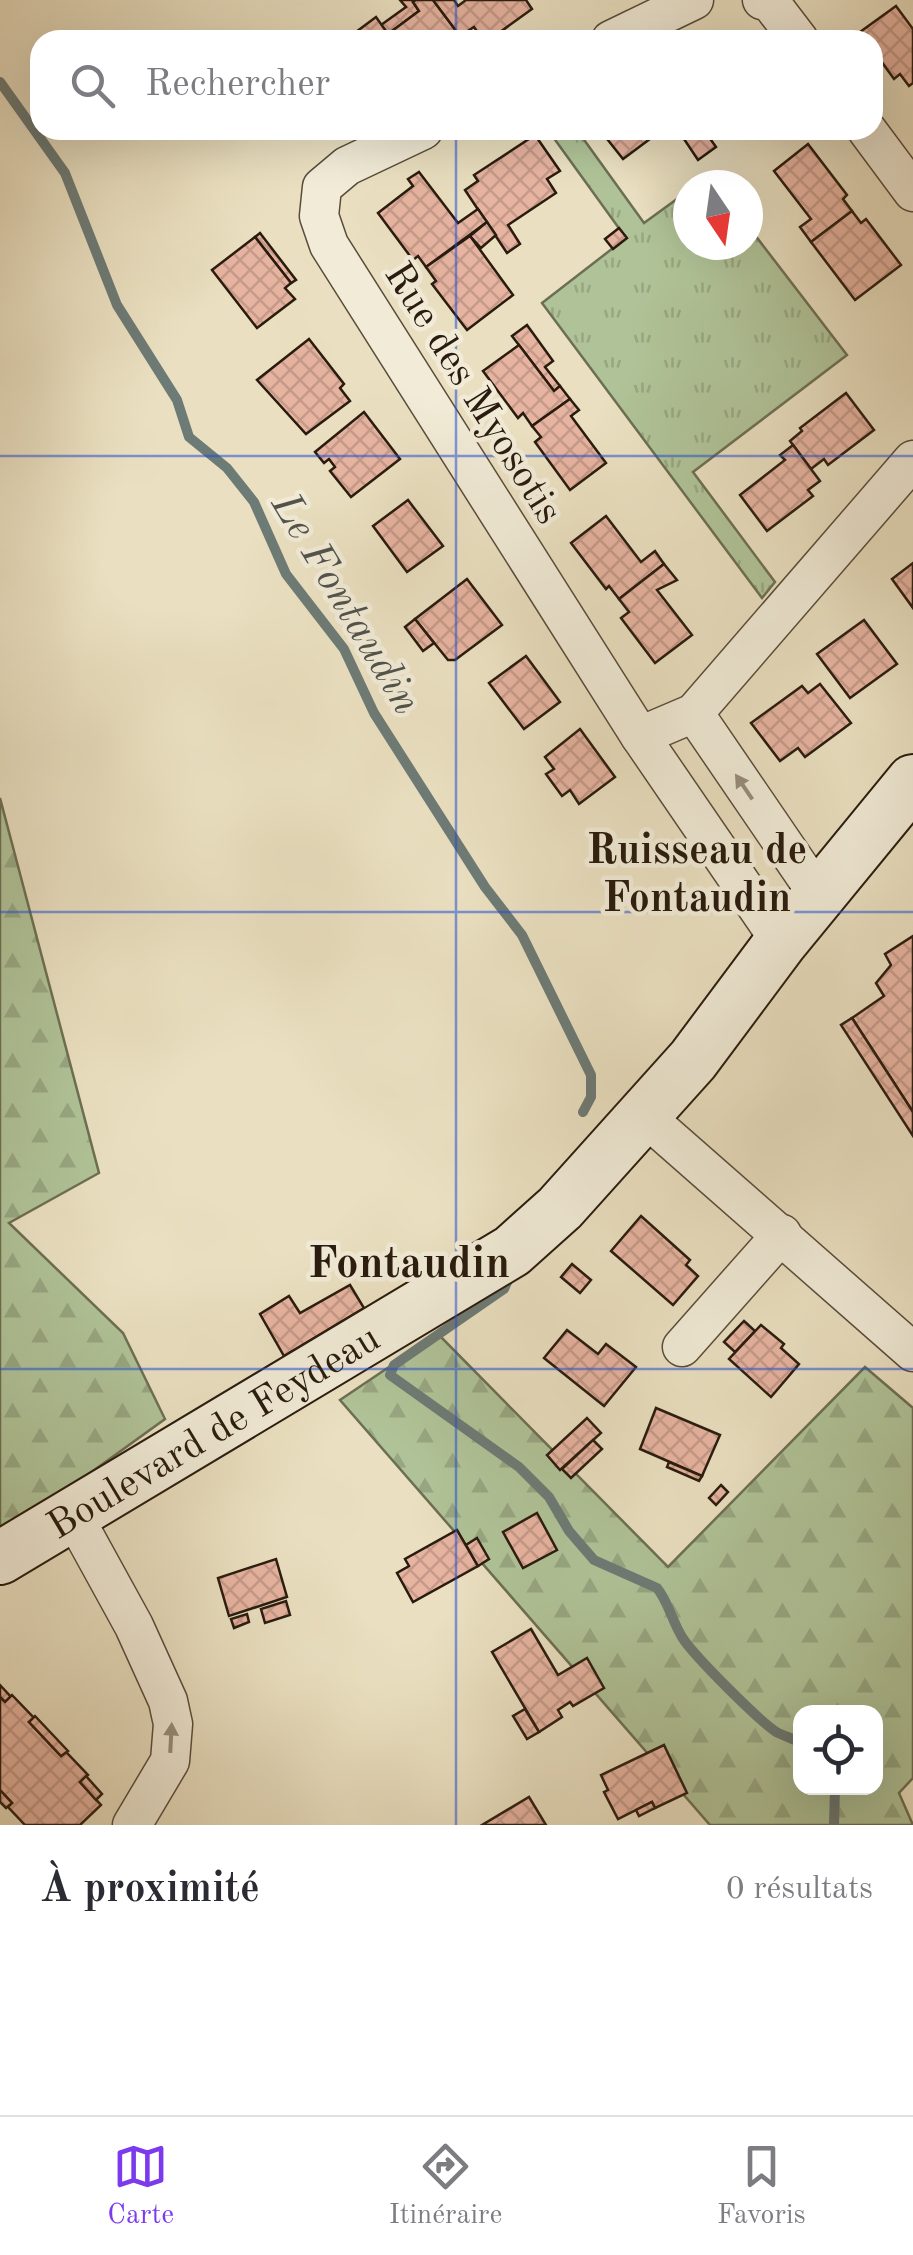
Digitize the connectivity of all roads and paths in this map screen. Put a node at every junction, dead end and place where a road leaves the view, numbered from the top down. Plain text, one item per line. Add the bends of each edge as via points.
1 (694, 0) edge
2 (762, 0) edge
3 (632, 30) edge
4 (791, 30) edge
5 (402, 140) edge
6 (874, 140) edge
7 (913, 192) edge
8 (913, 460) edge
9 (694, 714) junction
10 (640, 736) junction
11 (913, 781) edge
12 (819, 896) junction
13 (781, 942) junction
14 (642, 1114) junction
15 (782, 1234) junction
16 (682, 1347) dead end
17 (913, 1352) edge
18 (72, 1516) junction
19 (0, 1558) edge
20 (132, 1825) edge

1 - 3 street
2 - 4 street
5 - 10 street, Rue des Myosotis via 347,166 322,187 319,216 329,246
6 - 7 street
8 - 9 street
9 - 10 street
12 -> 9 street
10 - 13 street, Rue des Myosotis
11 - 12 main road, Boulevard de Feydeau
12 - 13 main road, Boulevard de Feydeau
13 - 14 main road, Boulevard de Feydeau via 693,1060
14 - 15 street
14 - 18 main road, Boulevard de Feydeau via 560,1208 512,1251
15 - 16 street
15 - 17 street
18 - 19 main road, Boulevard de Feydeau
20 -> 18 street via 170,1761 173,1724 134,1626

